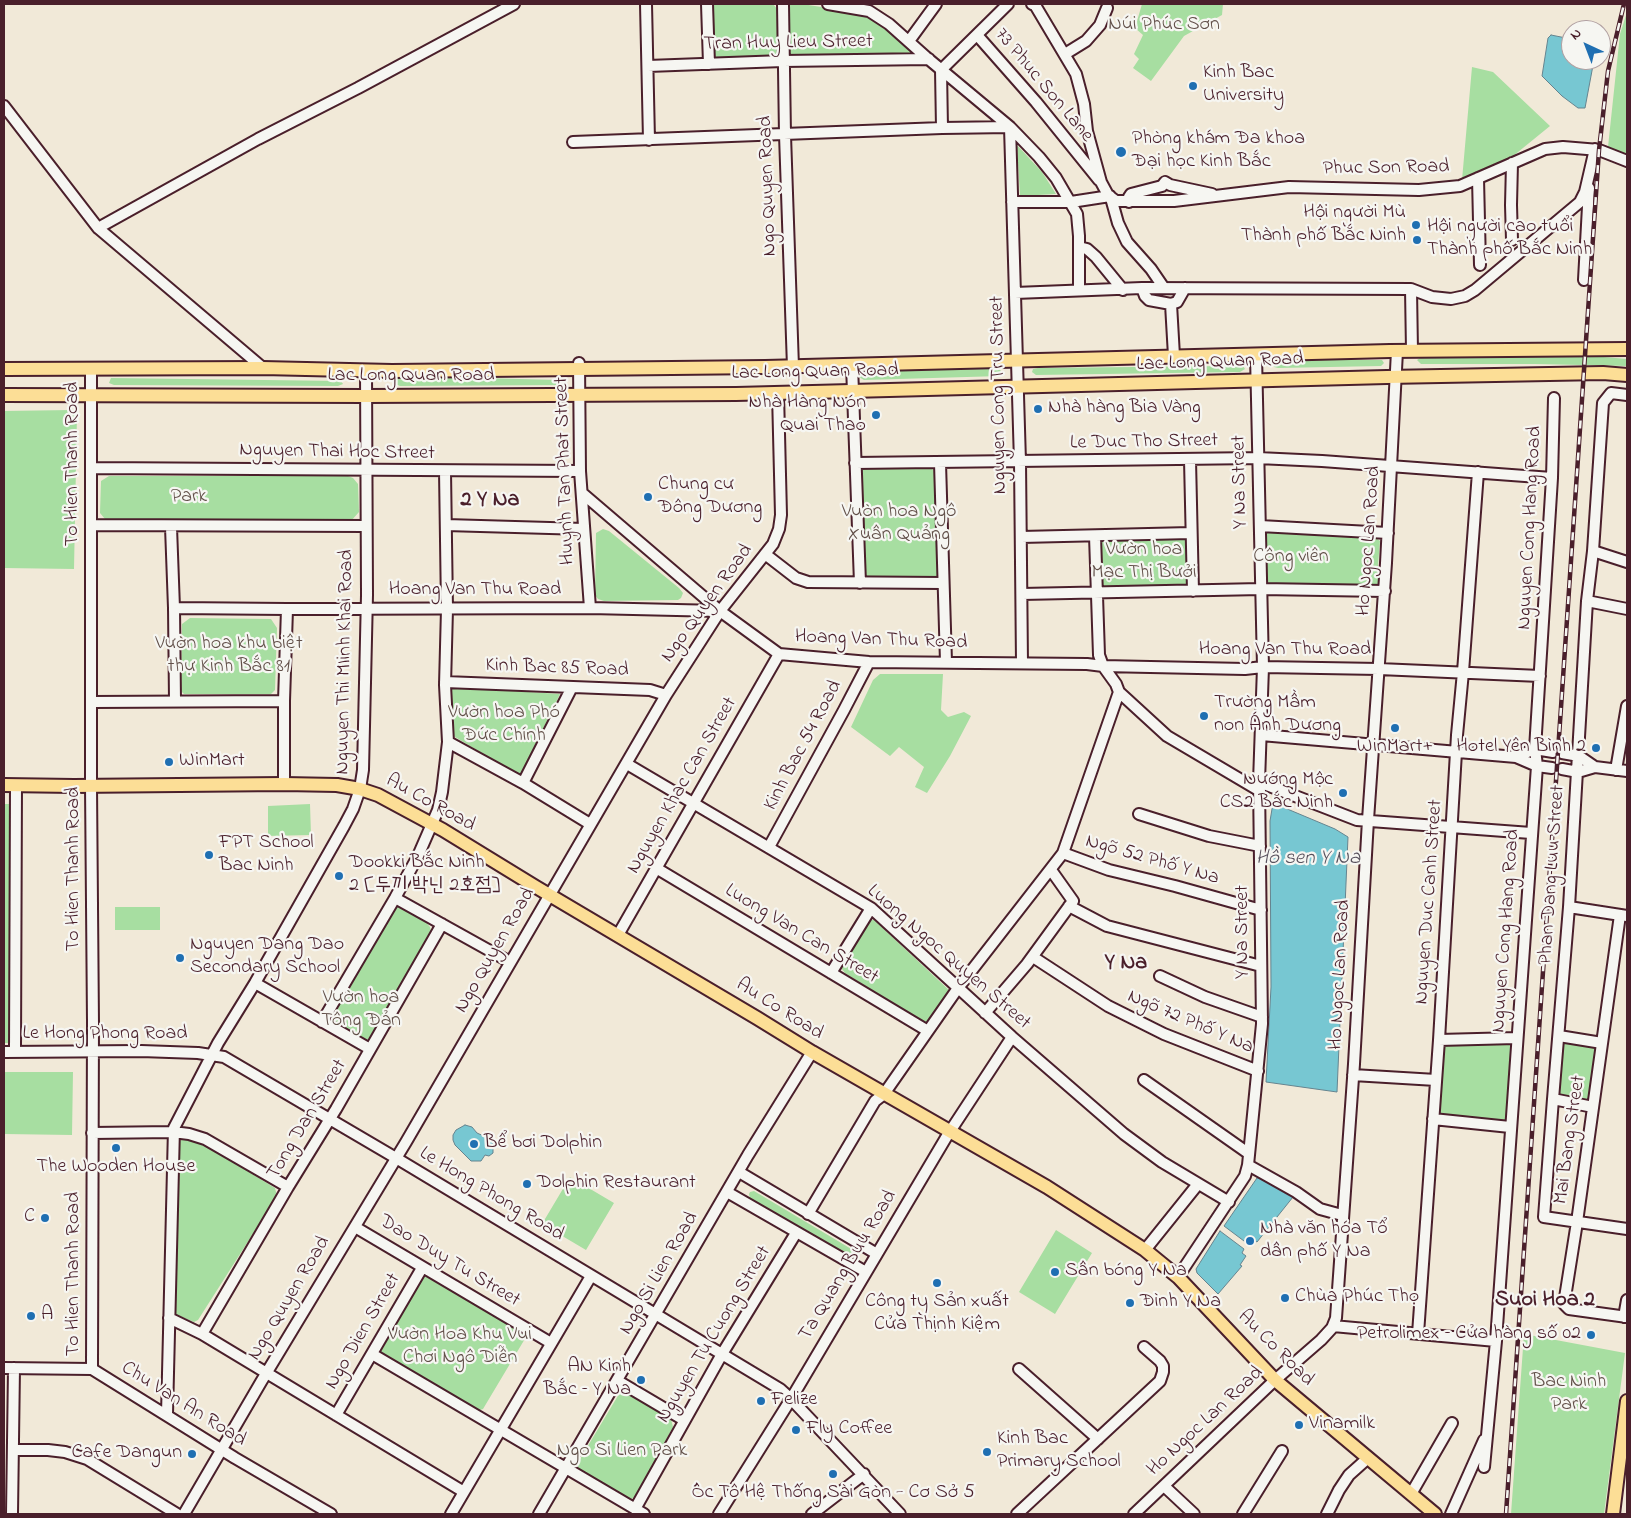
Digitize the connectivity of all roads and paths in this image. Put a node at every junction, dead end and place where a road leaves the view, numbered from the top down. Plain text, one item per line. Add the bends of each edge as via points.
1 (514, 4) edge
2 (646, 4) edge
3 (707, 4) edge
4 (783, 4) edge
5 (828, 4) edge
6 (936, 4) edge
7 (1008, 4) edge
8 (1032, 4) edge
9 (1042, 8) edge
10 (1107, 8) dead end
11 (977, 35) junction
12 (909, 41) junction
13 (1065, 54) junction
14 (929, 59) junction
15 (783, 61) junction
16 (709, 64) junction
17 (648, 66) junction
18 (941, 70) junction
19 (4, 106) edge
20 (1010, 126) junction
21 (942, 128) junction
22 (785, 135) junction
23 (649, 140) junction
24 (572, 142) dead end
25 (1595, 150) junction
26 (1627, 161) edge
27 (1512, 163) junction
28 (1589, 174) junction
29 (1478, 178) junction
30 (1101, 182) junction
31 (1220, 196) junction
32 (1110, 197) junction
33 (1012, 202) junction
34 (1071, 202) junction
35 (1129, 202) junction
36 (98, 228) junction
37 (1512, 240) dead end
38 (1079, 247) junction
39 (1480, 265) dead end
40 (1584, 280) dead end
41 (1142, 288) junction
42 (1164, 288) junction
43 (1185, 288) junction
44 (1411, 289) junction
45 (1079, 290) junction
46 (1123, 290) junction
47 (1015, 293) junction
48 (1170, 304) junction
49 (1627, 349) edge
50 (1412, 350) junction
51 (1398, 351) junction
52 (1256, 355) junction
53 (1174, 356) junction
54 (1017, 361) junction
55 (852, 364) junction
56 (579, 366) junction
57 (793, 366) junction
58 (263, 368) junction
59 (4, 369) edge
60 (92, 369) junction
61 (366, 371) junction
62 (1627, 375) edge
63 (1396, 377) junction
64 (1257, 381) junction
65 (1017, 387) junction
66 (853, 392) junction
67 (778, 393) junction
68 (4, 395) edge
69 (92, 395) junction
70 (580, 395) junction
71 (1627, 395) edge
72 (367, 396) junction
73 (1554, 398) dead end
74 (1258, 458) junction
75 (1190, 460) junction
76 (1020, 462) junction
77 (855, 463) junction
78 (940, 463) junction
79 (1392, 467) junction
80 (92, 468) junction
81 (367, 470) junction
82 (580, 471) junction
83 (445, 472) junction
84 (1478, 472) junction
85 (1552, 478) junction
86 (582, 493) junction
87 (92, 525) junction
88 (446, 525) junction
89 (366, 526) junction
90 (1260, 526) junction
91 (171, 527) junction
92 (584, 529) junction
93 (1191, 533) junction
94 (1388, 533) junction
95 (1095, 536) junction
96 (1021, 538) junction
97 (1593, 551) junction
98 (765, 554) junction
99 (1627, 562) edge
100 (860, 582) junction
101 (943, 583) junction
102 (1261, 589) junction
103 (1193, 591) junction
104 (1097, 592) junction
105 (1384, 592) junction
106 (1022, 594) junction
107 (1587, 601) junction
108 (174, 608) junction
109 (590, 608) junction
110 (287, 609) junction
111 (367, 609) junction
112 (447, 609) junction
113 (1627, 609) edge
114 (720, 611) junction
115 (779, 654) junction
116 (868, 662) junction
117 (946, 662) junction
118 (1022, 663) junction
119 (1103, 666) junction
120 (1263, 667) junction
121 (1379, 669) junction
122 (1463, 672) junction
123 (1540, 676) junction
124 (445, 682) junction
125 (572, 687) junction
126 (1119, 692) junction
127 (666, 695) junction
128 (175, 701) junction
129 (284, 701) junction
130 (92, 702) junction
131 (1627, 706) edge
132 (1260, 735) junction
133 (448, 742) junction
134 (1374, 745) junction
135 (1535, 749) junction
136 (1455, 752) junction
137 (1579, 756) junction
138 (1516, 757) junction
139 (627, 764) junction
140 (1537, 766) junction
141 (1594, 767) junction
142 (1616, 770) junction
143 (1578, 772) junction
144 (1627, 772) edge
145 (523, 783) junction
146 (284, 784) junction
147 (10, 785) edge
148 (91, 786) junction
149 (1260, 787) junction
150 (360, 789) junction
151 (693, 804) junction
152 (1139, 814) dead end
153 (1368, 820) junction
154 (590, 824) junction
155 (432, 825) junction
156 (1452, 827) junction
157 (1532, 833) junction
158 (1260, 846) junction
159 (769, 847) junction
160 (1063, 853) junction
161 (656, 868) junction
162 (1051, 870) junction
163 (549, 895) junction
164 (395, 898) junction
165 (1069, 906) junction
166 (1569, 907) junction
167 (871, 908) junction
168 (1261, 910) junction
169 (1624, 916) edge
170 (442, 924) junction
171 (618, 935) junction
172 (1033, 957) junction
173 (510, 962) junction
174 (1261, 966) junction
175 (830, 973) junction
176 (1160, 976) dead end
177 (254, 983) junction
178 (958, 988) junction
179 (985, 1013) junction
180 (1262, 1017) junction
181 (322, 1022) junction
182 (928, 1031) junction
183 (1559, 1036) junction
184 (1012, 1037) junction
185 (1516, 1038) junction
186 (1439, 1040) junction
187 (1602, 1043) junction
188 (370, 1049) junction
189 (93, 1051) junction
190 (4, 1052) edge
191 (15, 1052) junction
192 (812, 1052) junction
193 (212, 1055) junction
194 (1258, 1071) junction
195 (1353, 1075) junction
196 (1144, 1080) dead end
197 (1436, 1080) junction
198 (884, 1094) junction
199 (1552, 1099) junction
200 (1593, 1107) junction
201 (1433, 1119) junction
202 (329, 1120) junction
203 (1510, 1127) junction
204 (950, 1131) junction
205 (173, 1132) junction
206 (92, 1133) junction
207 (1248, 1153) junction
208 (396, 1158) junction
209 (1248, 1165) junction
210 (738, 1172) junction
211 (1198, 1184) junction
212 (288, 1187) junction
213 (727, 1192) junction
214 (1229, 1202) junction
215 (808, 1214) junction
216 (1342, 1214) junction
217 (1577, 1222) junction
218 (355, 1227) junction
219 (1627, 1229) edge
220 (796, 1233) junction
221 (1145, 1250) junction
222 (876, 1254) junction
223 (422, 1268) junction
224 (866, 1272) junction
225 (590, 1276) junction
226 (1178, 1277) junction
227 (1627, 1300) edge
228 (656, 1315) junction
229 (1626, 1317) edge
230 (170, 1318) junction
231 (1333, 1326) junction
232 (202, 1334) junction
233 (1418, 1334) junction
234 (1496, 1341) junction
235 (551, 1343) junction
236 (1144, 1347) dead end
237 (372, 1354) junction
238 (722, 1354) junction
239 (9, 1368) edge
240 (92, 1369) junction
241 (1019, 1369) dead end
242 (266, 1373) junction
243 (1275, 1380) junction
244 (618, 1381) junction
245 (791, 1398) junction
246 (1627, 1401) edge
247 (167, 1414) junction
248 (336, 1415) junction
249 (684, 1420) junction
250 (1452, 1423) dead end
251 (500, 1430) junction
252 (1488, 1430) junction
253 (1098, 1438) junction
254 (12, 1450) junction
255 (222, 1450) junction
256 (1282, 1452) dead end
257 (1368, 1458) junction
258 (1484, 1467) dead end
259 (566, 1469) junction
260 (864, 1474) junction
261 (1164, 1486) junction
262 (464, 1492) junction
263 (1411, 1494) junction
264 (639, 1512) edge
265 (12, 1514) edge
266 (178, 1514) edge
267 (184, 1514) edge
268 (331, 1514) edge
269 (451, 1514) edge
270 (539, 1514) edge
271 (719, 1514) edge
272 (812, 1514) edge
273 (900, 1514) edge
274 (1017, 1514) edge
275 (1134, 1514) edge
276 (1194, 1514) edge
277 (1242, 1514) edge
278 (1327, 1514) edge
279 (1435, 1514) edge
280 (1450, 1514) edge
281 (1613, 1514) edge

1 - 36 street via 258,139
2 - 17 street
3 - 16 street
4 - 15 street, Ngo Quyen Road
5 - 12 street via 874,13
6 - 12 street
7 - 11 street
8 - 9 street
9 - 13 street
10 - 13 street via 1100,25 1086,41
11 - 18 street
11 - 30 street, 73 Phuc Son Lane
12 - 14 street
13 - 30 street via 1079,82 1087,131
14 - 15 street, Tran Huy Lieu Street
14 - 18 street
15 - 16 street, Tran Huy Lieu Street
15 - 22 street, Ngo Quyen Road
16 - 17 street, Tran Huy Lieu Street
17 - 23 street
18 - 20 street
18 - 21 street
19 - 36 street
20 - 21 street
20 - 33 street, Nguyen Cong Tru Street
20 - 34 street via 1048,167
21 - 22 street
22 - 23 street
22 - 57 street, Ngo Quyen Road
23 - 24 street
25 - 26 street, Phuc Son Road
25 - 27 street, Phuc Son Road via 1545,149
25 - 28 street
27 - 29 street, Phuc Son Road
27 - 37 street
28 - 40 street
28 - 44 street via 1580,202 1475,290 1451,299 1432,297
29 - 31 street, Phuc Son Road via 1460,186 1419,190 1289,187
29 - 39 street
30 - 32 street
31 - 35 street, Phuc Son Road
31 - 35 street via 1170,186 1165,182 1162,186 1131,194
32 - 34 street
32 - 35 street, Phuc Son Road
32 - 42 street via 1127,242
33 - 34 street
33 - 47 street, Nguyen Cong Tru Street
34 - 38 street via 1078,214
36 - 58 street
38 - 45 street
38 - 46 street via 1096,257
41 - 42 street
41 - 46 street
41 - 48 street via 1148,300
42 - 43 street
43 - 44 street
43 - 48 street via 1178,302
44 - 50 street
45 - 46 street
45 - 47 street
47 - 54 street, Nguyen Cong Tru Street
48 - 53 street
49 - 50 main road, Lac Long Quan Road
50 - 51 main road, Lac Long Quan Road
51 - 52 main road, Lac Long Quan Road
51 - 63 street, Ho Ngoc Lan Road
52 - 53 main road, Lac Long Quan Road
52 - 64 street, Y Na Street
53 - 54 main road, Lac Long Quan Road
54 - 55 main road, Lac Long Quan Road
54 - 65 street, Nguyen Cong Tru Street
55 - 57 main road, Lac Long Quan Road
55 - 66 street
56 - 57 main road, Lac Long Quan Road
56 - 61 main road, Lac Long Quan Road
56 - 70 street, Huynh Tan Phat Street
58 - 60 main road, Lac Long Quan Road
58 - 61 main road, Lac Long Quan Road
59 - 60 main road, Lac Long Quan Road
60 - 69 street, To Hien Thanh Road
61 - 72 street, Nguyen Thi MIinh Khai Road
62 - 63 main road, Lac Long Quan Road
63 - 64 main road, Lac Long Quan Road
63 - 79 street, Ho Ngoc Lan Road
64 - 65 main road, Lac Long Quan Road
64 - 74 street, Y Na Street
65 - 66 main road, Lac Long Quan Road
65 - 76 street, Nguyen Cong Tru Street
66 - 67 main road, Lac Long Quan Road
66 - 77 street
67 - 70 main road, Lac Long Quan Road
67 - 98 street, Ngo Quyen Road via 781,515 775,539
68 - 69 main road, Lac Long Quan Road
69 - 72 main road, Lac Long Quan Road
69 - 80 street, To Hien Thanh Road
70 - 72 main road, Lac Long Quan Road
70 - 82 street, Huynh Tan Phat Street
71 - 97 street, Phan Dang Luu Street via 1611,393 1603,403
72 - 81 street, Nguyen Thi MIinh Khai Road
73 - 85 street, Nguyen Cong Hang Road
74 - 75 street, Le Duc Tho Street
74 - 79 street, Le Duc Tho Street
74 - 90 street, Y Na Street
75 - 76 street, Le Duc Tho Street
75 - 93 street
76 - 78 street, Le Duc Tho Street
76 - 96 street, Nguyen Cong Tru Street
77 - 78 street, Le Duc Tho Street
77 - 100 street
78 - 101 street
79 - 84 street, Le Duc Tho Street
79 - 94 street, Ho Ngoc Lan Road
80 - 81 street, Nguyen Thai Hoc Street
80 - 87 street, To Hien Thanh Road
81 - 83 street, Nguyen Thai Hoc Street
81 - 89 street, Nguyen Thi MIinh Khai Road
82 - 83 street, Nguyen Thai Hoc Street
82 - 86 street, Huynh Tan Phat Street
83 - 88 street
84 - 85 street, Le Duc Tho Street
84 - 122 street, Nguyen Duc Canh Street
85 - 123 street, Nguyen Cong Hang Road
86 - 92 street, Huynh Tan Phat Street
86 - 114 street
87 - 91 street
87 - 130 street, To Hien Thanh Road
88 - 92 street
88 - 112 street
89 - 91 street
89 - 111 street, Nguyen Thi MIinh Khai Road
90 - 94 street
90 - 102 street, Y Na Street
91 - 108 street
92 - 109 street, Huynh Tan Phat Street
93 - 95 street
93 - 103 street
94 - 105 street, Ho Ngoc Lan Road
95 - 96 street
95 - 104 street
96 - 106 street, Nguyen Cong Tru Street
97 - 99 street
97 - 107 street, Phan Dang Luu Street
98 - 100 street via 801,580
98 - 114 street, Ngo Quyen Road
100 - 101 street
101 - 117 street
102 - 103 street
102 - 105 street
102 - 120 street, Y Na Street
103 - 104 street
104 - 106 street
104 - 119 street
105 - 121 street, Ho Ngoc Lan Road
106 - 118 street, Nguyen Cong Tru Street
107 - 113 street
107 - 137 street, Phan Dang Luu Street
108 - 110 street, Hoang Van Thu Road
108 - 128 street
109 - 112 street, Hoang Van Thu Road
109 - 114 street, Hoang Van Thu Road
110 - 111 street, Hoang Van Thu Road
110 - 129 street
111 - 112 street, Hoang Van Thu Road
111 - 150 street, Nguyen Thi MIinh Khai Road
112 - 124 street
114 - 115 street, Hoang Van Thu Road
114 - 127 street, Ngo Quyen Road
115 - 116 street, Hoang Van Thu Road
115 - 151 street, Nguyen Khac Can Street
116 - 117 street, Hoang Van Thu Road
116 - 159 street, Kinh Bac 54 Road
117 - 118 street, Hoang Van Thu Road
118 - 119 street, Hoang Van Thu Road
119 - 120 street, Hoang Van Thu Road
119 - 126 street
120 - 121 street, Hoang Van Thu Road
120 - 132 street, Y Na Street
121 - 122 street, Hoang Van Thu Road
121 - 134 street, Ho Ngoc Lan Road
122 - 123 street, Hoang Van Thu Road
122 - 136 street, Nguyen Duc Canh Street
123 - 135 street, Nguyen Cong Hang Road
124 - 125 street, Kinh Bac 85 Road
124 - 133 street
125 - 127 street, Kinh Bac 85 Road via 650,690
125 - 145 street
126 - 149 street via 1167,736
126 - 160 street
127 - 139 street, Ngo Quyen Road
128 - 129 street
128 - 130 street
129 - 146 street
130 - 148 street, To Hien Thanh Road
131 - 142 street
132 - 134 street
132 - 149 street, Y Na Street
133 - 145 street
133 - 155 street via 442,792
134 - 136 street
134 - 153 street, Ho Ngoc Lan Road
135 - 137 street
135 - 138 street
135 - 140 street, Nguyen Cong Hang Road
136 - 138 street
136 - 156 street, Nguyen Duc Canh Street
137 - 141 street
137 - 143 street, Phan Dang Luu Street
138 - 140 street
139 - 151 street, Luong Ngoc Quyen Street
139 - 154 street, Ngo Quyen Road
140 - 143 street
140 - 157 street, Nguyen Cong Hang Road
141 - 142 street
141 - 143 street
142 - 144 street
143 - 166 street, Phan Dang Luu Street
145 - 154 street
146 - 148 main road, Au Co Road
146 - 150 main road, Au Co Road
147 - 148 main road, Au Co Road
147 - 191 street
148 - 189 street, To Hien Thanh Road
149 - 153 street via 1357,820
149 - 158 street, Y Na Street
150 - 155 main road, Au Co Road via 378,795
150 - 177 street, Nguyen Thi MIinh Khai Road via 344,826
151 - 159 street, Luong Ngoc Quyen Street
151 - 161 street, Nguyen Khac Can Street
152 - 158 street via 1209,836
153 - 156 street
153 - 195 street, Ho Ngoc Lan Road
154 - 163 street, Ngo Quyen Road
155 - 163 main road, Au Co Road
155 - 164 street
156 - 157 street
156 - 186 street, Nguyen Duc Canh Street
157 - 185 street, Nguyen Cong Hang Road
158 - 168 street, Y Na Street
159 - 167 street, Luong Ngoc Quyen Street
160 - 162 street
160 - 168 street, Ngõ 52 Phố Y Na via 1109,870
161 - 171 street, Nguyen Khac Can Street
161 - 175 street, Luong Van Can Street
162 - 165 street via 1072,901
162 - 178 street
163 - 171 main road, Au Co Road
163 - 173 street, Ngo Quyen Road
164 - 170 street
164 - 181 street
165 - 172 street
165 - 174 street via 1108,926
166 - 169 street
166 - 183 street, Phan Dang Luu Street
167 - 175 street
167 - 178 street, Luong Ngoc Quyen Street
168 - 174 street, Y Na Street
169 - 187 street, Mai Bang Street
170 - 173 street
170 - 188 street, Tong Dan Street
171 - 192 main road, Au Co Road
172 - 179 street
172 - 194 street, Ngõ 72 Phố Y Na via 1108,1006 1164,1034
173 - 208 street, Ngo Quyen Road
174 - 180 street, Y Na Street
175 - 182 street, Luong Van Can Street
176 - 180 street
177 - 181 street
177 - 193 street, Nguyen Thi MIinh Khai Road
178 - 179 street, Luong Ngoc Quyen Street
178 - 182 street
179 - 184 street, Luong Ngoc Quyen Street
180 - 194 street, Y Na Street
181 - 188 street
182 - 198 street
183 - 187 street
183 - 199 street, Phan Dang Luu Street
184 - 204 street, Ta Quang Buu Road
184 - 211 street, Luong Ngoc Quyen Street via 1145,1150
185 - 186 street
185 - 203 street, Nguyen Cong Hang Road
186 - 197 street, Nguyen Duc Canh Street
187 - 200 street, Mai Bang Street
188 - 202 street, Tong Dan Street
189 - 191 street, Le Hong Phong Road
189 - 193 street, Le Hong Phong Road via 198,1052
189 - 206 street, To Hien Thanh Road
190 - 191 street, Le Hong Phong Road
192 - 198 main road, Au Co Road
192 - 210 street, Ngo Si Lien Road
193 - 202 street, Le Hong Phong Road via 224,1057
193 - 205 street, Nguyen Thi MIinh Khai Road
194 - 207 street, Y Na Street
195 - 197 street
195 - 216 street, Ho Ngoc Lan Road
196 - 207 street
197 - 201 street, Nguyen Duc Canh Street
198 - 204 main road, Au Co Road
198 - 215 street via 875,1101
199 - 200 street
199 - 217 street, Phan Dang Luu Street via 1544,1217
200 - 217 street, Mai Bang Street
201 - 203 street
201 - 233 street, Nguyen Duc Canh Street
202 - 208 street, Le Hong Phong Road
202 - 212 street, Tong Dan Street
203 - 234 street, Nguyen Cong Hang Road
204 - 221 main road, Au Co Road via 1057,1193
204 - 222 street, Ta Quang Buu Road
205 - 206 street
205 - 212 street via 202,1138
205 - 230 street, Nguyen Thi MIinh Khai Road
206 - 240 street, To Hien Thanh Road
207 - 209 street, Y Na Street
208 - 218 street, Ngo Quyen Road
208 - 225 street, Le Hong Phong Road
209 - 214 street, Y Na Street
209 - 216 street via 1320,1209
210 - 213 street, Ngo Si Lien Road
210 - 215 street
211 - 214 street, Luong Ngoc Quyen Street
211 - 221 street
212 - 232 street, Tong Dan Street
213 - 220 street
213 - 228 street, Ngo Si Lien Road
214 - 226 street, Y Na Street
215 - 222 street
216 - 231 street, Ho Ngoc Lan Road via 1337,1314
217 - 219 street
217 - 229 street, Mai Bang Street via 1564,1306 1571,1310
218 - 223 street, Dao Duy Tu Street
218 - 242 street, Ngo Quyen Road
220 - 224 street
220 - 238 street, Nguyen Tu Cuong Street
221 - 226 main road, Au Co Road
222 - 224 street, Ta Quang Buu Road
223 - 235 street, Dao Duy Tu Street
223 - 237 street, Ngo Dien Street
224 - 245 street, Ta Quang Buu Road
225 - 228 street, Le Hong Phong Road
225 - 235 street
226 - 243 main road, Au Co Road
227 - 229 street
228 - 238 street, Le Hong Phong Road
228 - 244 street, Ngo Si Lien Road
230 - 232 street
230 - 247 street, Nguyen Thi MIinh Khai Road
231 - 233 street
231 - 243 street, Ho Ngoc Lan Road
232 - 242 street
233 - 234 street
234 - 252 street, Nguyen Cong Hang Road
235 - 251 street
236 - 253 street via 1160,1361 1162,1378
237 - 248 street, Ngo Dien Street
237 - 251 street
238 - 245 street, Le Hong Phong Road
238 - 249 street, Nguyen Tu Cuong Street
239 - 240 street, Chu Van An Road
239 - 254 street
240 - 247 street, Chu Van An Road
241 - 253 street
242 - 248 street
242 - 255 street, Ngo Quyen Road
243 - 257 main road, Au Co Road
243 - 261 street, Ho Ngoc Lan Road
244 - 249 street
244 - 259 street, Ngo Si Lien Road
245 - 260 street, Le Hong Phong Road
245 - 271 street, Ta Quang Buu Road
246 - 281 main road
247 - 255 street, Chu Van An Road
248 - 262 street
249 - 264 street, Nguyen Tu Cuong Street
250 - 263 street
251 - 259 street
251 - 262 street
252 - 258 street, Nguyen Cong Hang Road
252 - 280 street
253 - 274 street
254 - 265 street
254 - 266 street via 66,1452 88,1459
255 - 267 street, Ngo Quyen Road
255 - 268 street, Chu Van An Road
256 - 277 street
257 - 263 main road, Au Co Road
257 - 278 street via 1349,1475
259 - 264 street
259 - 270 street, Ngo Si Lien Road
260 - 272 street
260 - 273 street, Le Hong Phong Road
261 - 275 street, Ho Ngoc Lan Road
261 - 276 street
262 - 269 street
263 - 279 main road, Au Co Road

